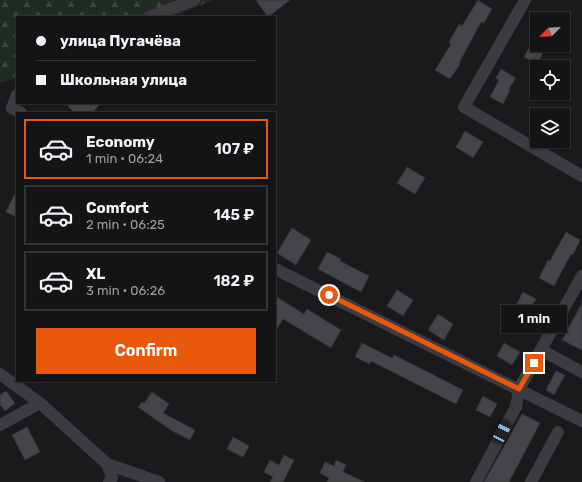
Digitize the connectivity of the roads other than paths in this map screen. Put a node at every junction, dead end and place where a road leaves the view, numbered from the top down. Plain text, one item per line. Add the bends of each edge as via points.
1 (194, 0) edge
2 (525, 0) edge
3 (152, 16) edge
4 (582, 176) edge
5 (276, 269) edge
6 (582, 276) edge
7 (541, 350) junction
8 (582, 372) edge
9 (0, 374) edge
10 (519, 389) junction
11 (40, 403) junction
12 (582, 421) edge
13 (0, 425) edge
14 (558, 432) dead end
15 (107, 464) junction
16 (109, 482) edge
17 (159, 482) edge
18 (476, 482) edge
19 (531, 482) edge

1 - 3 street
2 - 4 street via 464,106
5 - 10 street
6 - 7 street
7 - 8 street
7 - 10 street
9 - 11 street
10 - 12 street
10 - 18 street via 516,407
11 - 13 street
11 - 15 street
14 - 19 street
15 - 16 street via 112,478
15 - 17 street

